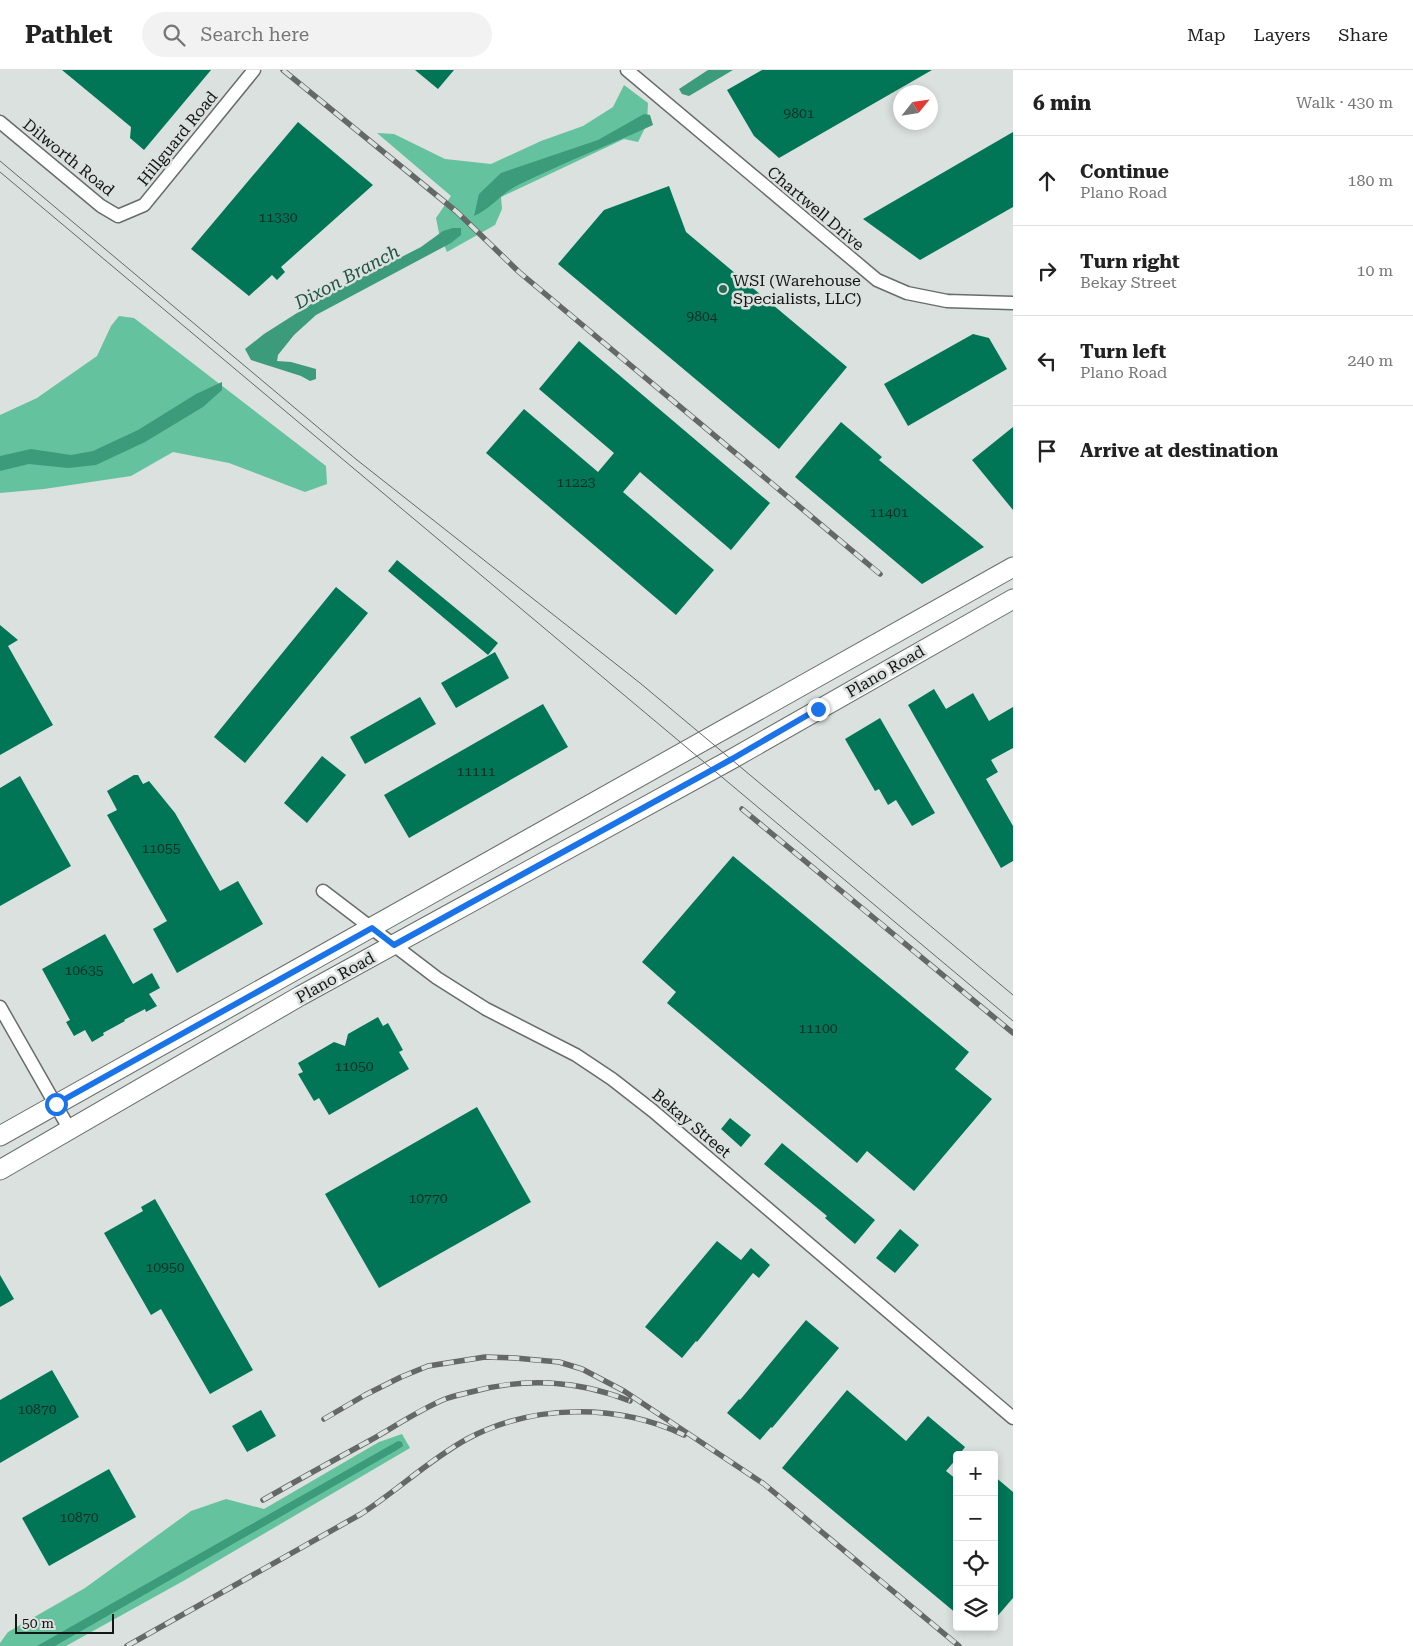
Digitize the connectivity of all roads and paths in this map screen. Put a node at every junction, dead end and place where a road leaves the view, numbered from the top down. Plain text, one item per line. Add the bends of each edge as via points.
1 (254, 70) edge
2 (627, 70) edge
3 (0, 122) edge
4 (118, 216) joint
5 (1013, 303) edge
6 (1013, 567) edge
7 (1013, 599) edge
8 (323, 891) dead end
9 (372, 928) junction
10 (394, 945) junction
11 (0, 1007) edge
12 (56, 1104) junction
13 (70, 1130) junction
14 (0, 1136) edge
15 (0, 1170) edge
16 (1013, 1418) edge

1 - 4 street, Hillguard Road via 144,205
2 - 5 street, Chartwell Drive via 877,280 906,293 947,301
3 - 4 street, Dilworth Road via 101,206
6 - 9 main road, Plano Road
7 - 10 main road, Plano Road via 732,759
8 - 9 street, Bekay Street
9 - 10 street, Bekay Street
9 - 12 main road, Plano Road
10 - 13 main road, Plano Road
10 - 16 street, Bekay Street via 437,978 486,1009 576,1055 626,1089
11 - 12 street
12 - 13 street
12 - 14 main road, Plano Road
13 - 15 main road, Plano Road

